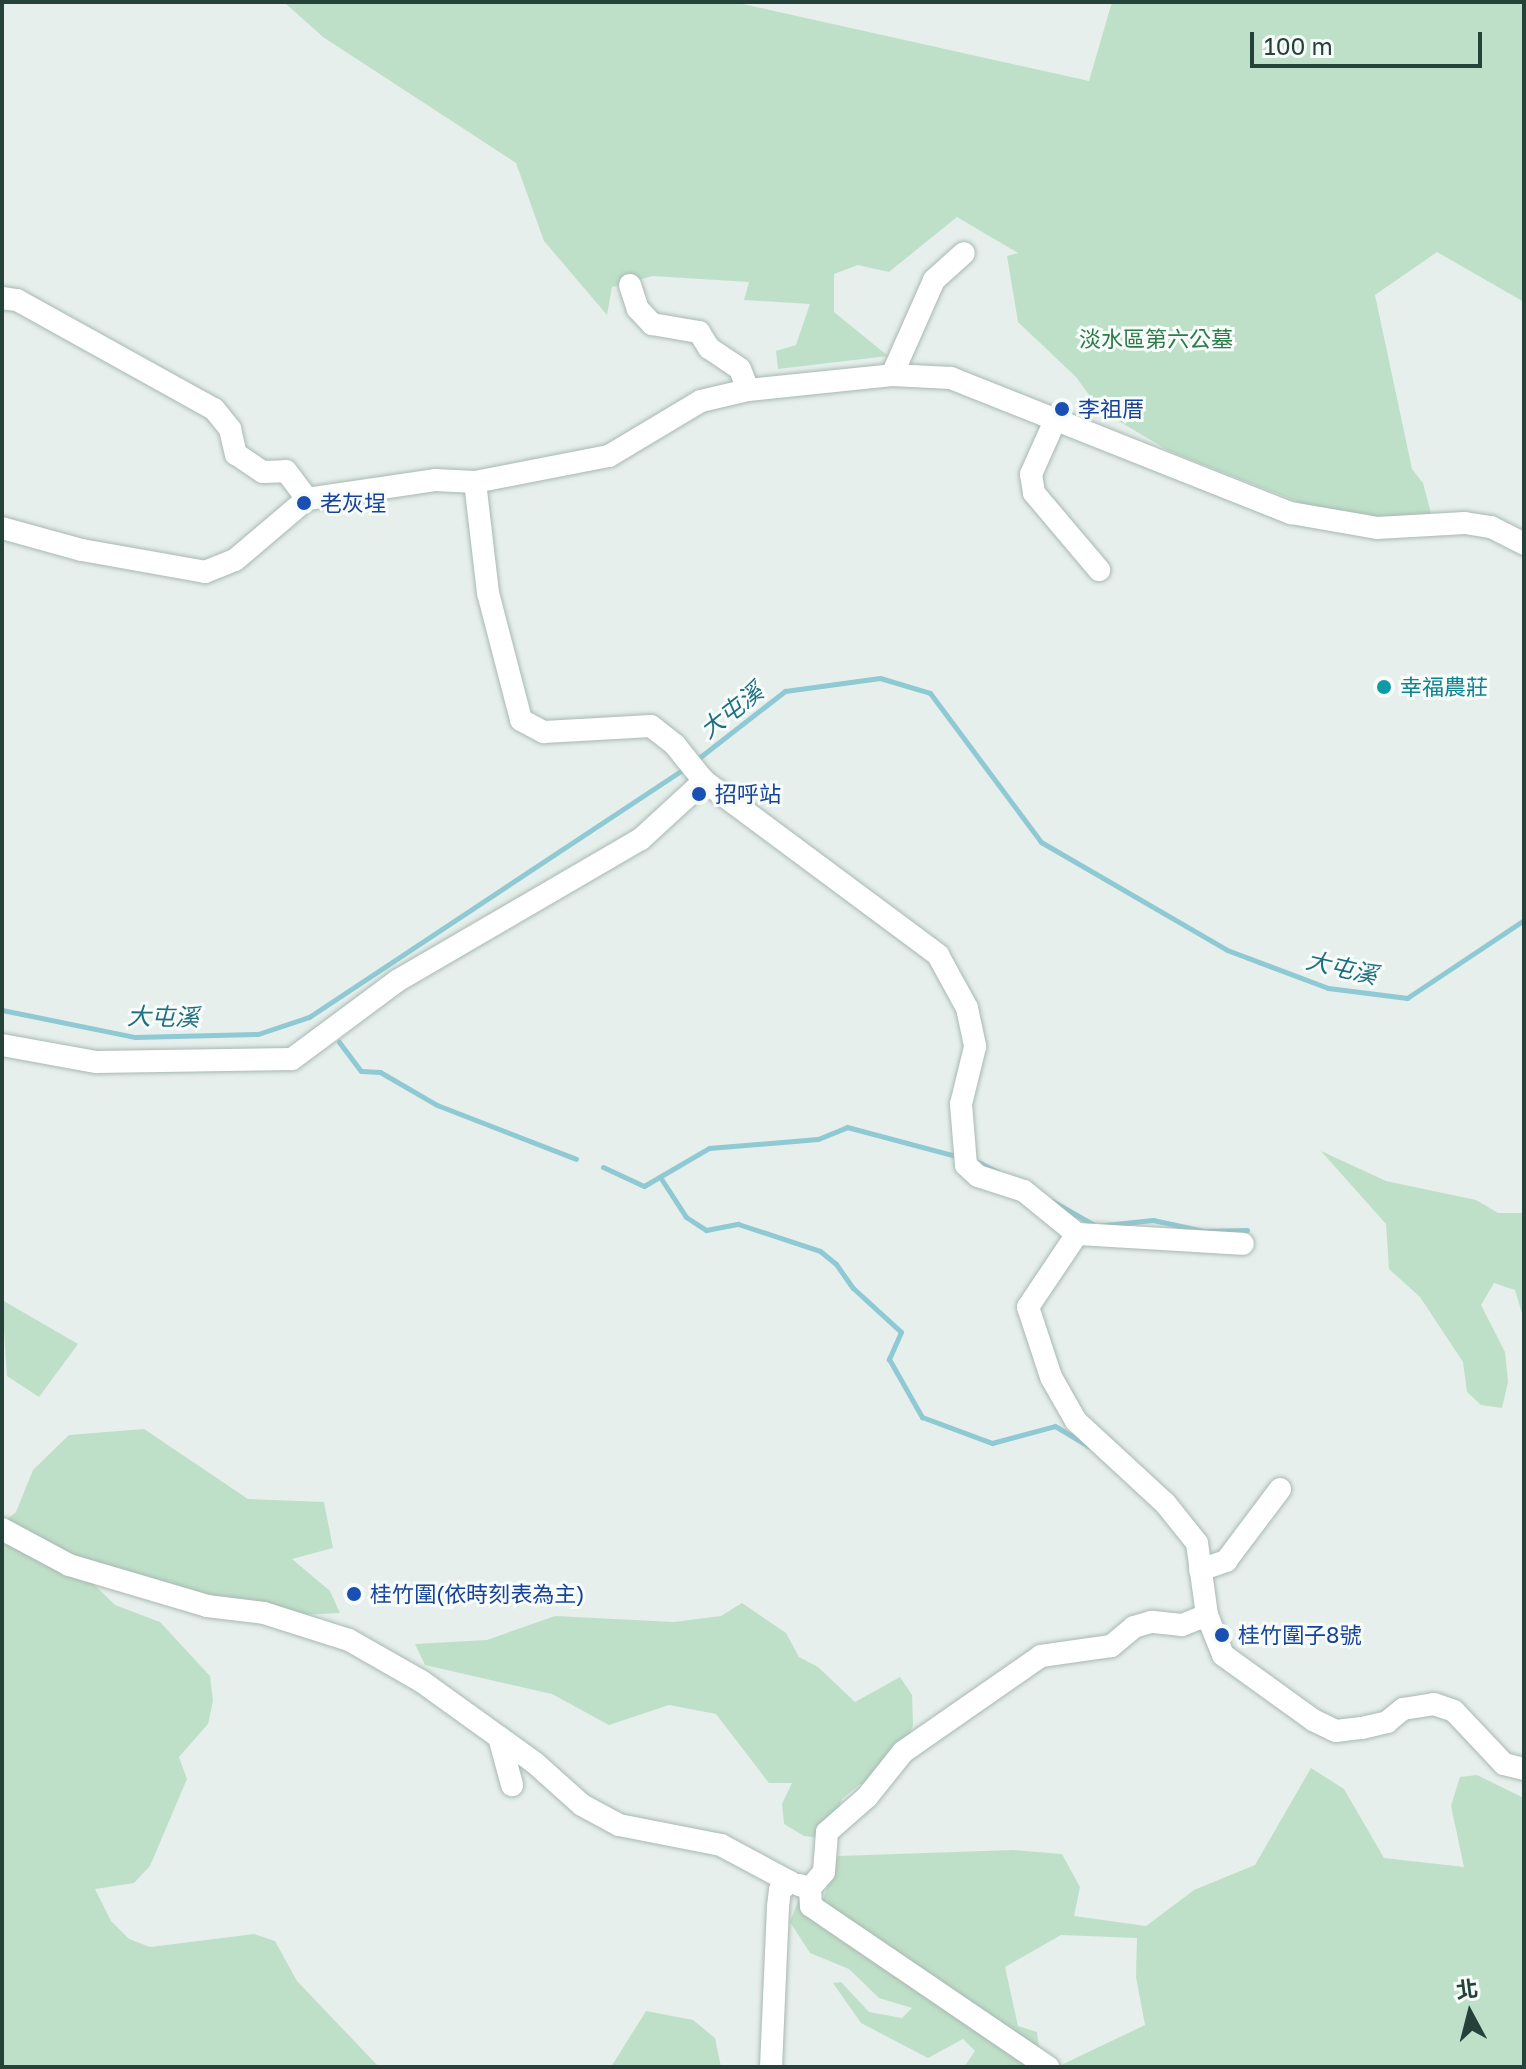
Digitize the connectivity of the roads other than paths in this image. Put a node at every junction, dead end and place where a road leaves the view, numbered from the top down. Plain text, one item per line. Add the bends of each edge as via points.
1 (964, 253) dead end
2 (630, 285) dead end
3 (2, 298) edge
4 (892, 375) junction
5 (748, 390) junction
6 (1057, 416) junction
7 (475, 482) junction
8 (307, 499) junction
9 (2, 528) edge
10 (1524, 544) edge
11 (1099, 570) dead end
12 (700, 777) junction
13 (2, 1045) edge
14 (1077, 1234) junction
15 (1243, 1244) dead end
16 (1280, 1489) dead end
17 (2, 1529) edge
18 (1200, 1570) junction
19 (1207, 1615) junction
20 (499, 1737) junction
21 (1524, 1769) edge
22 (512, 1785) dead end
23 (800, 1885) junction
24 (771, 2067) edge
25 (1048, 2067) edge

1 - 4 street via 934,280
2 - 5 street via 638,309 652,324 699,332 709,348 740,369
3 - 8 street via 17,300 214,409 230,429 236,454 263,472 286,471
4 - 5 street
4 - 6 street via 951,378
5 - 7 street via 701,401 609,456
6 - 10 street via 1291,513 1377,528 1465,523 1491,527
6 - 11 street via 1031,474 1034,493
7 - 8 street via 435,480
7 - 12 street via 488,593 521,720 544,732 651,726 675,745
8 - 9 street via 235,560 205,572 82,550
12 - 13 street via 641,839 397,981 292,1059 96,1062
12 - 14 street via 938,955 967,1008 975,1047 961,1104 964,1157 978,1176 1024,1191
14 - 15 street
14 - 18 street via 1028,1307 1029,1319 1076,1421 1165,1503 1197,1543
16 - 18 street via 1226,1561
17 - 20 street via 69,1565 349,1640 421,1681
18 - 19 street
19 - 21 street via 1223,1655 1313,1720 1336,1731 1362,1728 1387,1722 1403,1709 1434,1704 1454,1711 1504,1764
19 - 23 street via 1182,1625 1151,1622 1134,1627 1111,1646 1041,1656 903,1752 867,1797 827,1832 824,1872
20 - 22 street
20 - 23 street via 582,1805 619,1825 721,1845
23 - 24 street via 780,1890
23 - 25 street via 811,1906

